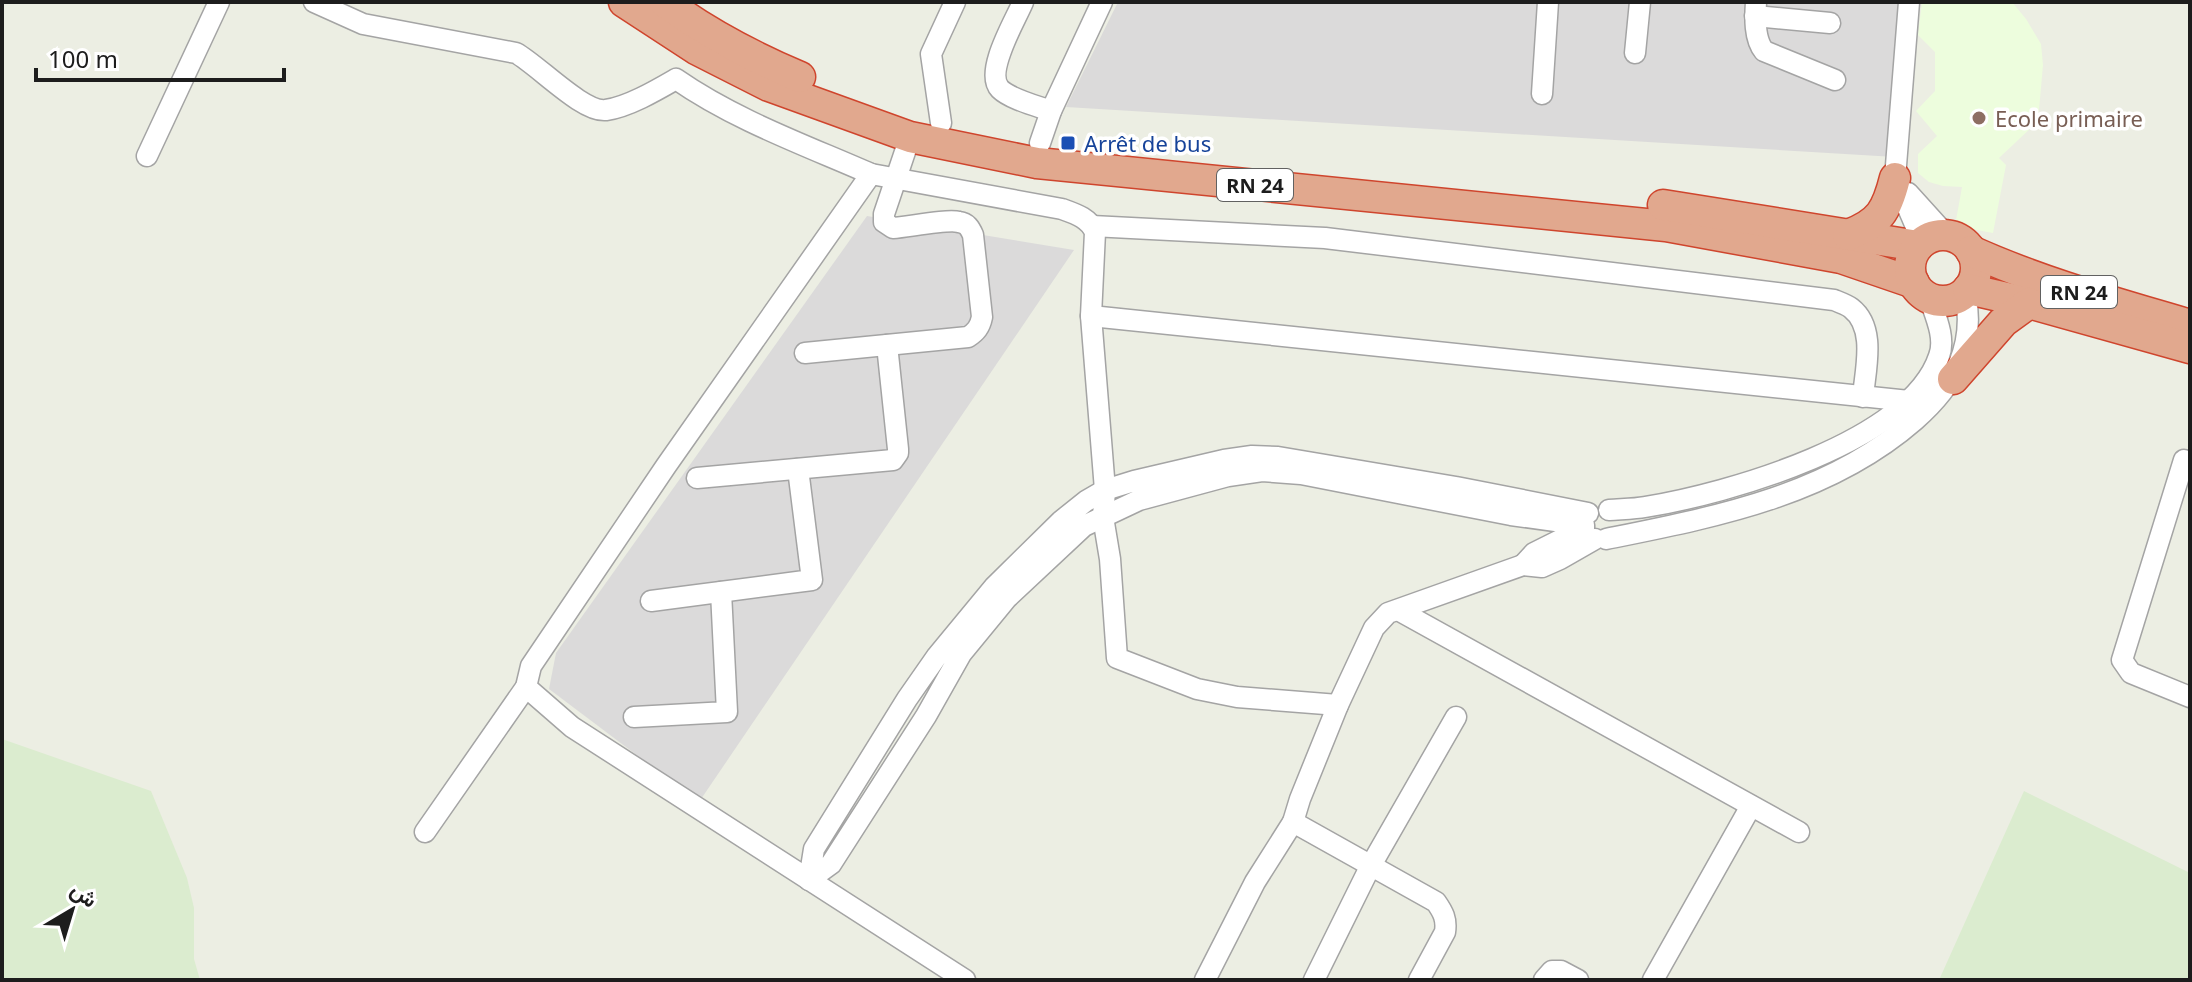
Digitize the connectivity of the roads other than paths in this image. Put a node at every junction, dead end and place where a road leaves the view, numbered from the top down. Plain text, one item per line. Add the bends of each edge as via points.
1 (219, 2) edge
2 (314, 2) edge
3 (624, 2) edge
4 (665, 2) edge
5 (955, 2) edge
6 (1023, 2) edge
7 (1102, 2) edge
8 (1548, 2) edge
9 (1640, 2) edge
10 (1909, 2) edge
11 (1756, 9) edge
12 (1830, 23) dead end
13 (696, 49) junction
14 (1635, 53) dead end
15 (676, 79) junction
16 (1835, 80) dead end
17 (1542, 94) dead end
18 (1051, 111) junction
19 (941, 123) junction
20 (910, 137) junction
21 (1040, 143) junction
22 (147, 156) dead end
23 (871, 174) junction
24 (1895, 178) junction
25 (895, 180) junction
26 (1092, 226) junction
27 (1848, 235) junction
28 (1928, 241) junction
29 (1971, 251) junction
30 (1921, 290) junction
31 (1966, 291) junction
32 (2029, 303) junction
33 (1091, 316) junction
34 (2190, 325) edge
35 (887, 345) junction
36 (2190, 348) edge
37 (805, 353) dead end
38 (1953, 379) junction
39 (1863, 397) junction
40 (1909, 401) junction
41 (2184, 460) dead end
42 (798, 469) junction
43 (697, 478) dead end
44 (1105, 490) junction
45 (1609, 510) junction
46 (1103, 517) junction
47 (1591, 529) junction
48 (721, 592) junction
49 (651, 601) dead end
50 (1398, 610) junction
51 (526, 687) junction
52 (2190, 697) edge
53 (1338, 705) junction
54 (634, 717) dead end
55 (1456, 717) dead end
56 (1751, 806) junction
57 (1293, 822) junction
58 (425, 832) dead end
59 (1799, 832) dead end
60 (1370, 867) junction
61 (809, 880) junction
62 (965, 980) edge
63 (1205, 980) edge
64 (1314, 980) edge
65 (1419, 980) edge
66 (1544, 980) edge
67 (1578, 980) edge
68 (1653, 980) edge

1 - 22 street
2 - 15 street via 363,24 516,53 597,109 648,95
3 - 13 highway, RN 24
4 - 19 highway, RN 24 via 779,68 849,98
5 - 19 street via 931,54
6 - 18 street via 994,78 1008,95
7 - 18 street
8 - 17 street
9 - 14 street
10 - 24 street
11 - 12 street
11 - 16 street via 1764,51
13 - 15 street
13 - 20 highway, RN 24 via 769,86
15 - 23 street via 754,123
18 - 21 street
19 - 21 highway, RN 24
20 - 25 street
20 - 30 highway, RN 24 via 1037,163 1666,226 1841,258
21 - 27 highway, RN 24 via 1669,206
23 - 25 street
23 - 51 street via 531,666
24 - 27 highway via 1884,212
24 - 28 street
25 - 26 street via 1062,209
25 - 35 street via 883,218 890,228 954,222 972,231 982,317 978,330 968,337
26 - 33 street
26 - 39 street via 1325,238 1834,300 1853,309 1868,341
27 - 28 highway, RN 24
28 - 29 highway via 1964,243
28 - 30 highway via 1910,264
29 - 31 highway via 1976,270
29 - 34 highway, RN 24 via 2062,287
30 - 31 highway via 1938,300
30 - 40 street via 1940,330 1941,354
31 - 32 highway, RN 24
31 - 38 street via 1968,340
32 - 36 highway, RN 24
32 - 38 highway via 2003,322
33 - 39 street
33 - 44 street
35 - 37 street
35 - 42 street via 896,457
38 - 47 street via 1931,407 1891,441 1847,468 1781,497 1714,517
39 - 40 street
40 - 45 street via 1875,428 1764,477 1659,505
41 - 52 street via 2122,660 2131,673
42 - 43 street
42 - 48 street via 812,580
44 - 46 street
44 - 47 street via 1224,460 1278,457 1456,487
44 - 61 street via 1061,521 994,587 937,656 814,849
45 - 47 street via 1595,508
45 - 47 street via 1616,528 1610,537
46 - 47 street via 1139,500 1262,471
46 - 53 street via 1117,658 1197,689
46 - 61 street via 1084,526 1007,598 961,654 831,864
47 - 50 street via 1534,553 1523,565
48 - 49 street
48 - 54 street via 727,712
50 - 53 street via 1374,628
50 - 56 street
51 - 58 street
51 - 61 street via 572,727
53 - 57 street
55 - 60 street
56 - 59 street
56 - 68 street
57 - 60 street
57 - 63 street via 1255,882
60 - 64 street
60 - 65 street via 1436,902 1443,911 1445,932
61 - 62 street
66 - 67 street via 1552,971 1561,971

